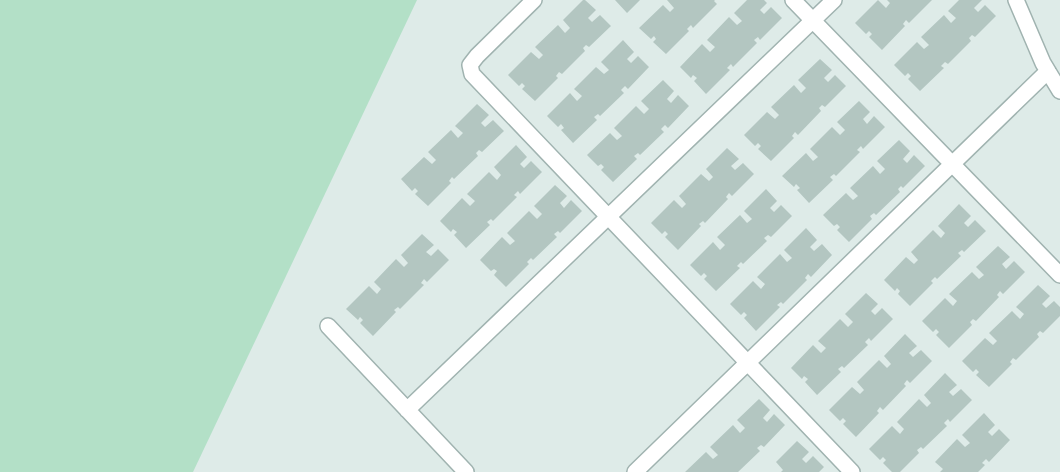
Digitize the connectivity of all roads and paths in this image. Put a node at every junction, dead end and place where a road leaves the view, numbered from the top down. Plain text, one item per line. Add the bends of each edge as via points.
1 (534, 0) edge
2 (793, 0) edge
3 (834, 0) edge
4 (1016, 0) edge
5 (813, 20) junction
6 (1048, 71) junction
7 (1060, 91) edge
8 (952, 164) junction
9 (608, 217) junction
10 (1060, 275) edge
11 (328, 326) dead end
12 (748, 363) junction
13 (407, 410) junction
14 (466, 472) edge
15 (635, 472) edge
16 (852, 472) edge

1 - 9 street via 470,64 472,74
2 - 5 street
3 - 5 street
4 - 6 street
5 - 8 street
5 - 9 street
6 - 7 street
6 - 8 street
8 - 10 street
8 - 12 street
9 - 12 street
9 - 13 street
11 - 13 street
12 - 15 street
12 - 16 street
13 - 14 street

